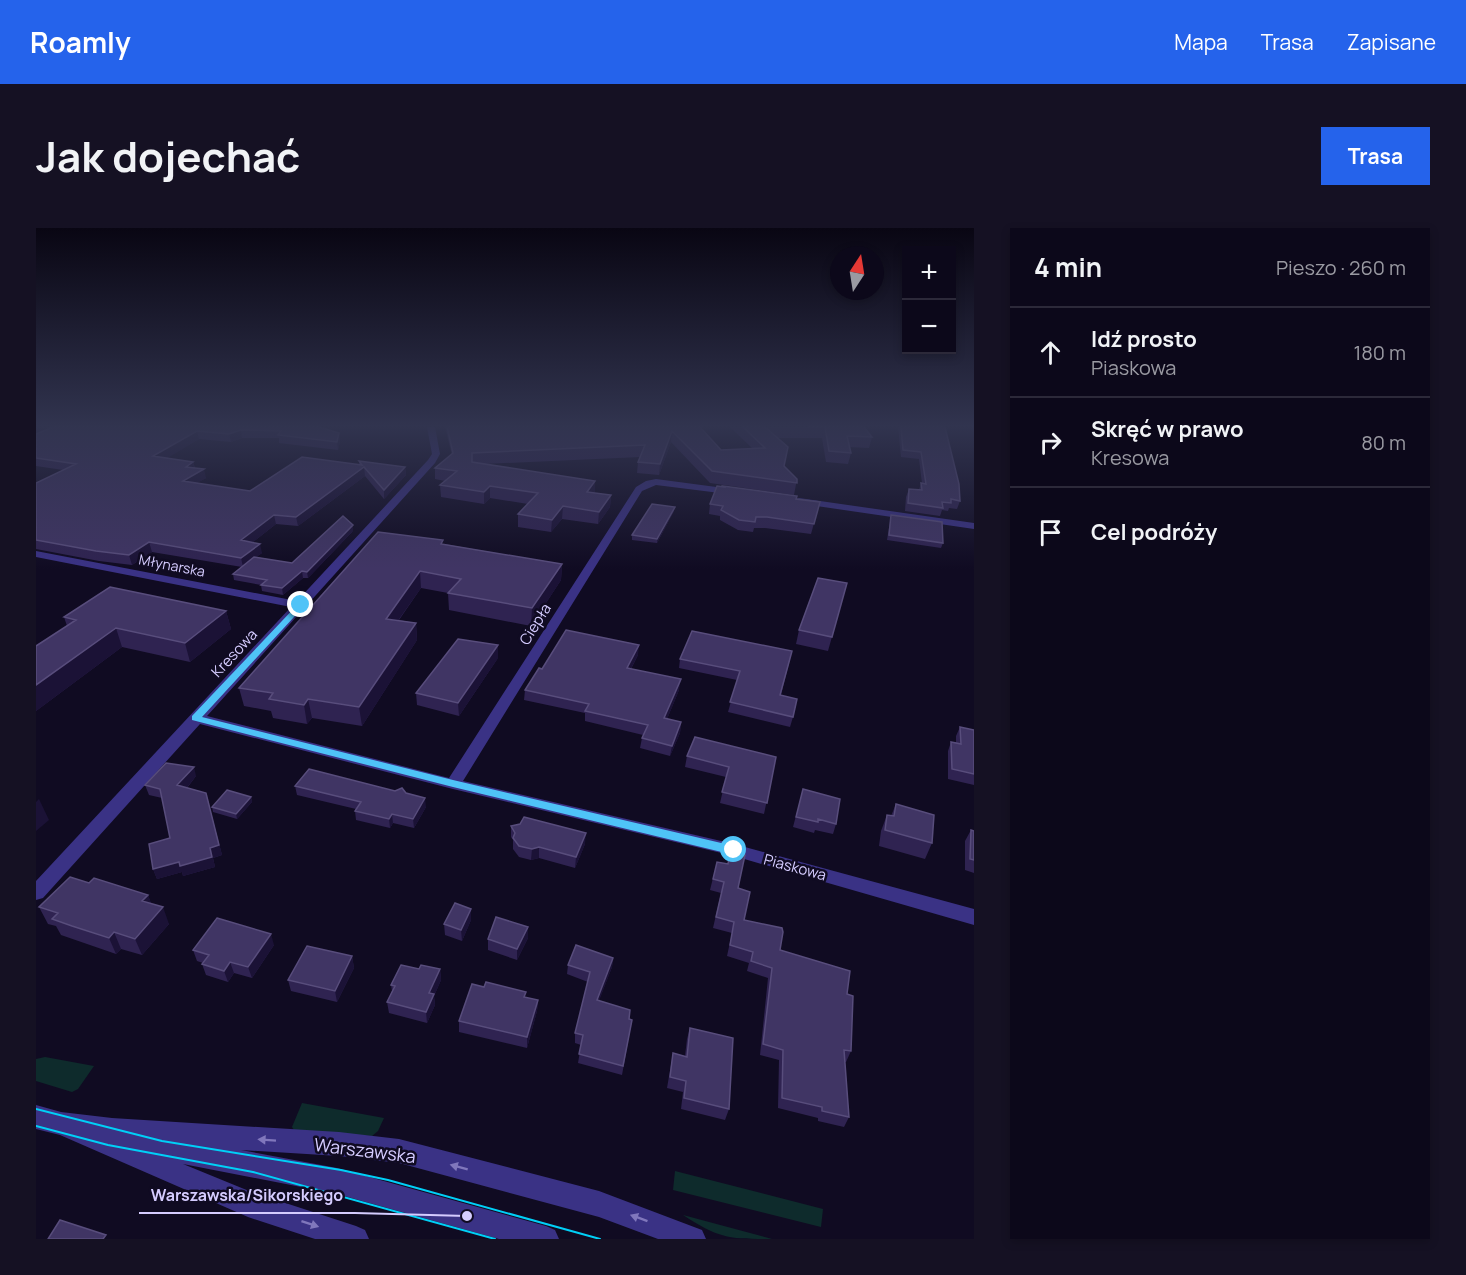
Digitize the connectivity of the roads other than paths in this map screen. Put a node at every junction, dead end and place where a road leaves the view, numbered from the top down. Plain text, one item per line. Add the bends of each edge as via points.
1 (420, 474) edge
2 (744, 494) edge
3 (790, 500) edge
4 (974, 526) edge
5 (36, 554) edge
6 (301, 605) junction
7 (196, 718) junction
8 (453, 784) junction
9 (36, 893) edge
10 (974, 917) edge
11 (36, 1117) edge
12 (62, 1124) junction
13 (356, 1239) edge
14 (546, 1239) edge
15 (693, 1239) edge

1 - 6 street, Kresowa
2 - 8 street, Ciepła via 664,482 645,483 639,488
3 - 4 street
5 - 6 street, Młynarska
6 - 7 street, Kresowa
7 - 8 street, Piaskowa
7 - 9 street, Kresowa
8 - 10 street, Piaskowa via 734,850
11 - 12 street, Warszawska
12 -> 13 street, Warszawska via 248,1204
12 - 14 street via 159,1148 337,1181
15 -> 12 street, Warszawska via 599,1204 399,1151

